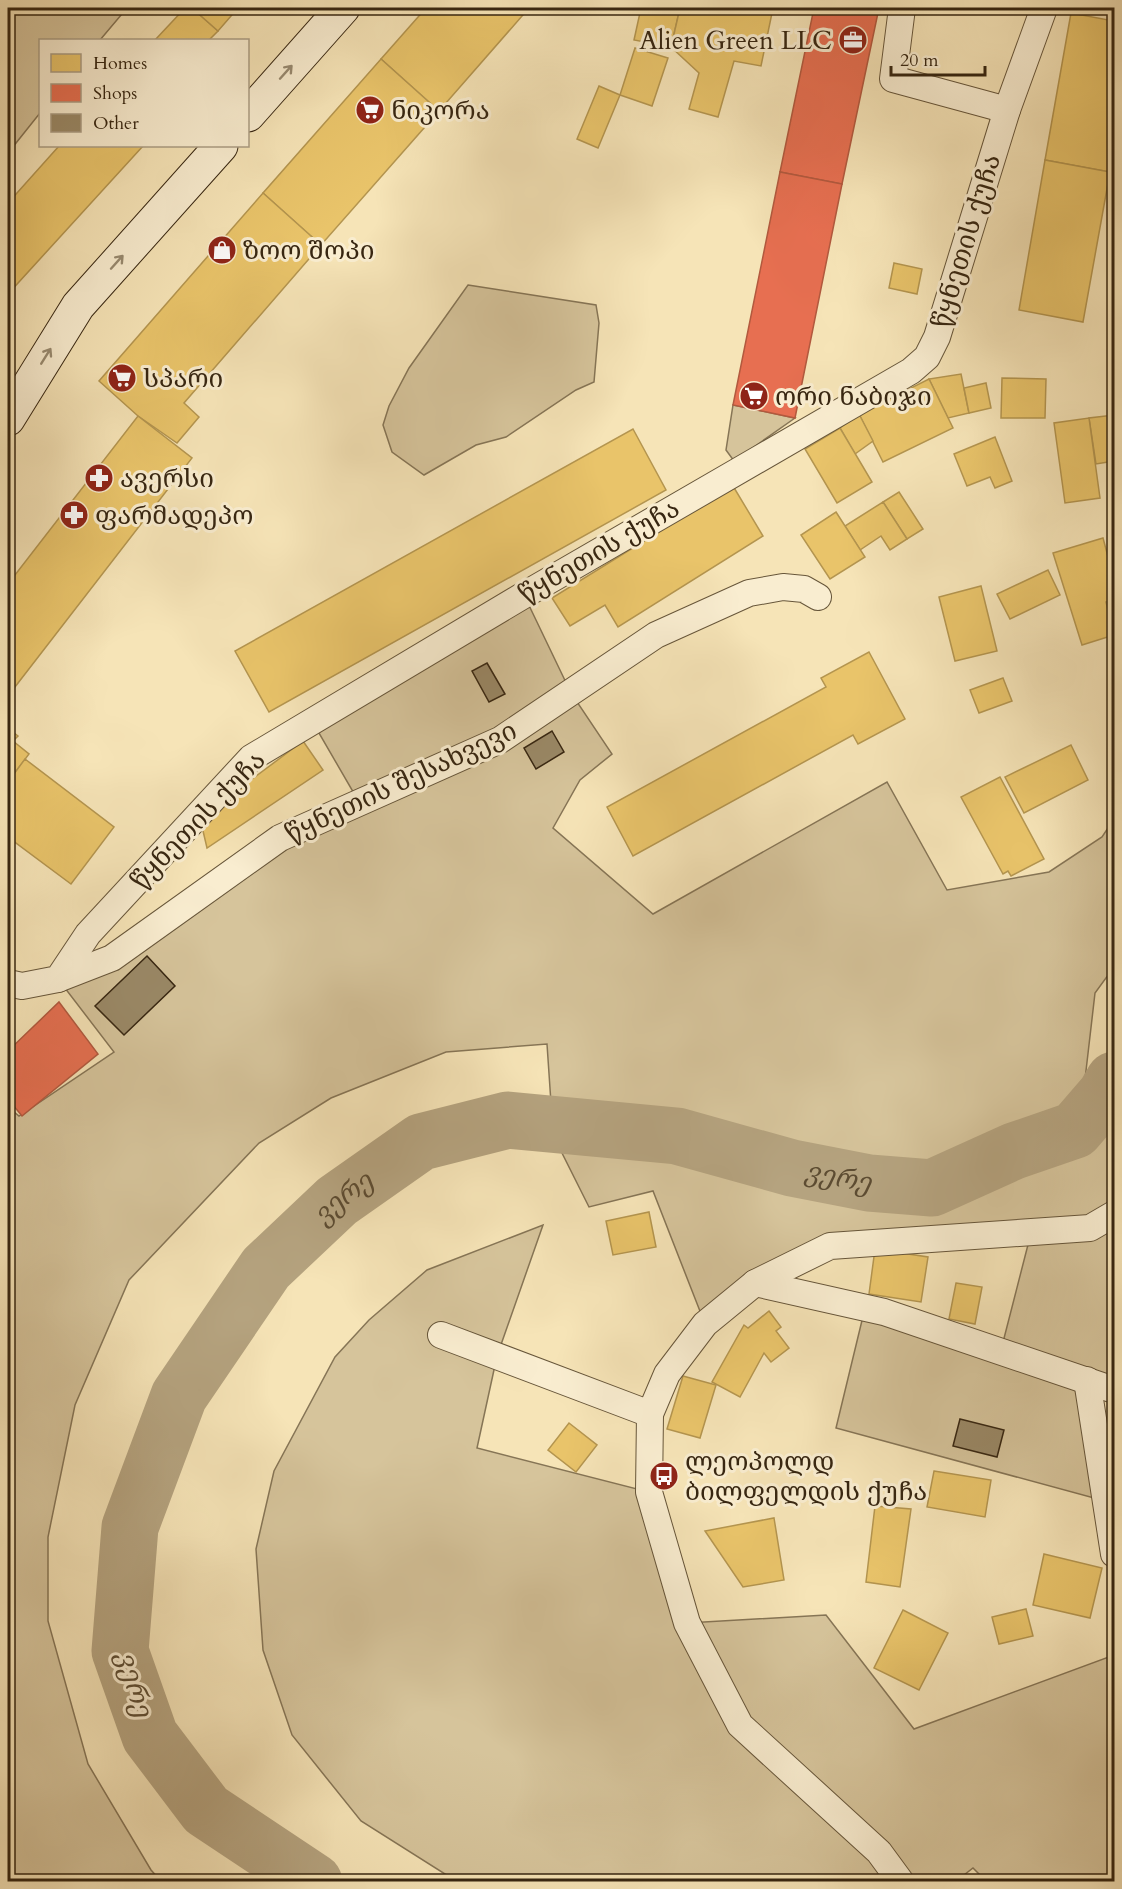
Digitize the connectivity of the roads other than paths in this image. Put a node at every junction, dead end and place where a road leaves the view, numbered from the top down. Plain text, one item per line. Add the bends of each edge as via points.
1 (343, 8) edge
2 (902, 8) edge
3 (1044, 8) edge
4 (1007, 110) junction
5 (249, 114) edge
6 (220, 147) edge
7 (8, 419) edge
8 (818, 597) dead end
9 (58, 979) junction
10 (8, 983) edge
11 (1114, 1214) edge
12 (755, 1283) junction
13 (441, 1335) dead end
14 (1087, 1380) junction
15 (1114, 1390) edge
16 (650, 1414) junction
17 (1114, 1554) edge
18 (901, 1881) edge

5 -> 1 main road
2 - 4 street via 893,79
3 - 4 street, წყნეთის ქუჩა
4 - 9 street, წყნეთის ქუჩა via 937,337 927,357 911,371 250,758 88,934
7 -> 6 main road via 78,306
8 - 9 street, წყნეთის შესახვევი via 804,589 783,587 749,592 656,635 500,740 280,838 112,958
9 - 10 street via 22,986
11 - 12 street via 1090,1228 830,1246
12 - 14 street via 884,1312
12 - 16 street via 705,1324 667,1374
13 - 16 street
14 - 15 street
14 - 17 street
16 - 18 street via 649,1492 687,1623 740,1725 879,1852

